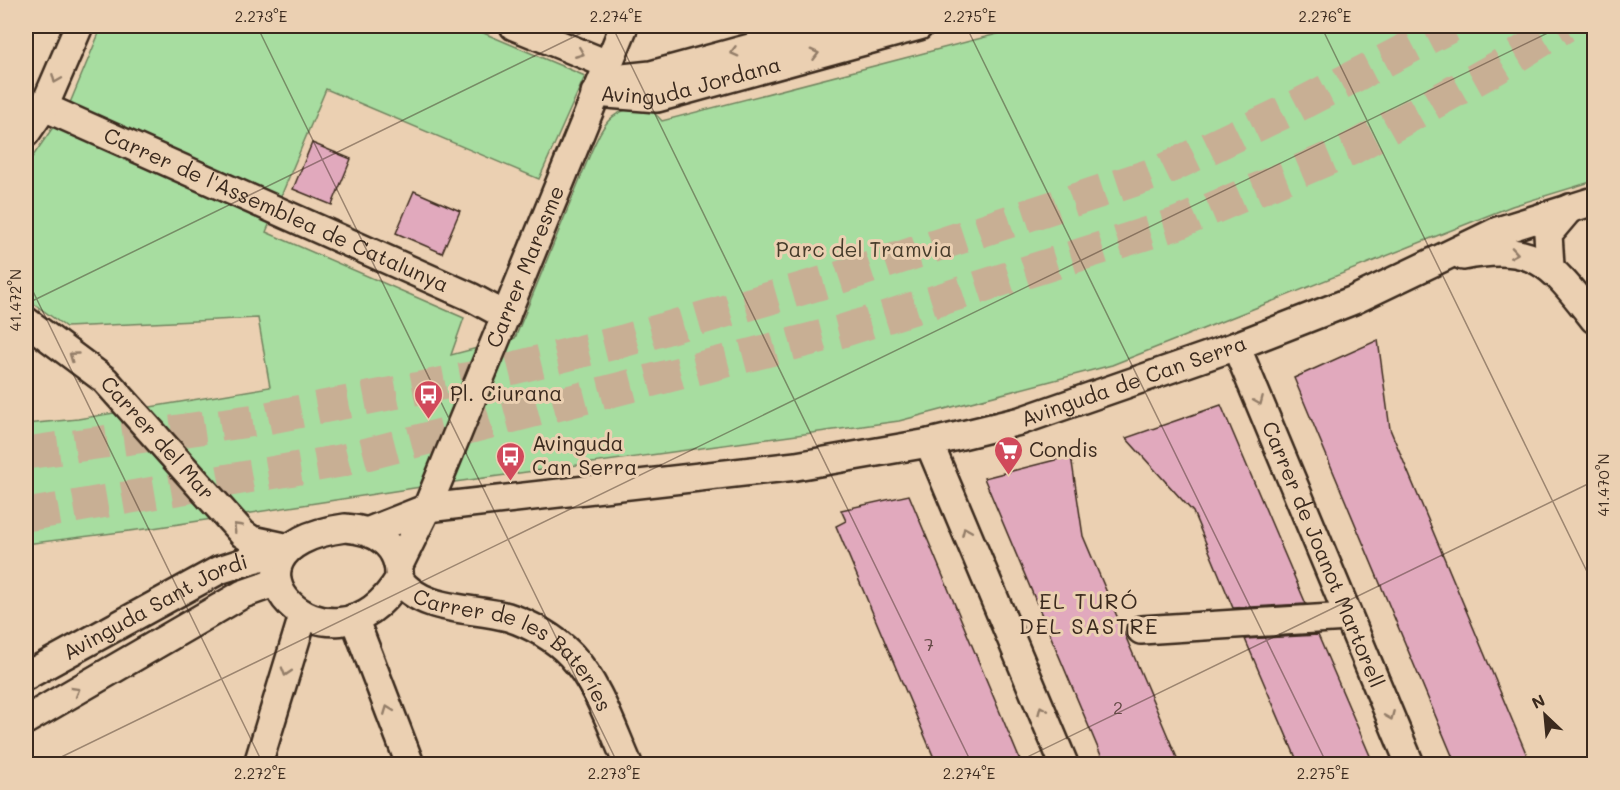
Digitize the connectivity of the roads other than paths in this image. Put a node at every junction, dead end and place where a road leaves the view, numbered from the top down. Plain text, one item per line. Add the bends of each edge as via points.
1 (79, 26) edge
2 (514, 26) edge
3 (624, 26) edge
4 (831, 26) edge
5 (919, 26) edge
6 (776, 34) edge
7 (607, 64) junction
8 (595, 93) junction
9 (44, 107) junction
10 (26, 133) edge
11 (1582, 205) edge
12 (1436, 261) junction
13 (1550, 266) junction
14 (506, 316) junction
15 (1594, 319) edge
16 (26, 321) edge
17 (1236, 346) junction
18 (929, 443) junction
19 (427, 508) junction
20 (369, 531) junction
21 (289, 548) junction
22 (399, 572) junction
23 (277, 582) junction
24 (303, 616) junction
25 (1348, 617) junction
26 (354, 618) junction
27 (1141, 630) dead end
28 (26, 676) edge
29 (26, 720) edge
30 (258, 765) edge
31 (410, 765) edge
32 (628, 765) edge
33 (1064, 765) edge
34 (1410, 765) edge

1 -> 9 street
2 -> 7 street
3 - 7 street, Carrer Maresme
4 - 6 street, Avinguda Jordana
8 -> 5 street, Avinguda Jordana via 657,98
6 -> 8 street, Avinguda Jordana via 651,75 623,78
7 - 8 street, Carrer Maresme
8 - 14 street, Carrer Maresme
9 - 10 street
9 - 14 street, Carrer de l'Assemblea de Catalunya
11 - 12 street, Avinguda de Can Serra via 1498,231
11 - 13 street, Avinguda de Can Serra via 1548,234
12 -> 13 street via 1511,251
12 - 17 street, Avinguda de Can Serra via 1354,300
13 - 15 street
14 - 19 street, Carrer Maresme
21 -> 16 street, Carrer del Mar via 252,540 243,534 105,380
17 - 18 street, Avinguda de Can Serra via 1057,410
17 -> 25 street, Carrer de Joanot Martorell
18 - 19 street, Avinguda de Can Serra via 729,475
33 -> 18 street
19 - 20 street
19 - 22 street, Carrer Maresme
20 - 21 street via 329,530
20 - 22 street via 390,546
21 - 23 street via 280,560
21 - 28 street, Avinguda Sant Jordi via 219,570
22 - 26 street via 381,603
22 - 32 street, Carrer de les Bateríes via 416,597 509,618 552,639 570,654 586,675
23 - 24 street via 285,598
29 -> 23 street via 243,594
24 - 26 street via 322,620
24 -> 30 street
25 - 27 street
25 -> 34 street, Carrer de Joanot Martorell
31 -> 26 street

